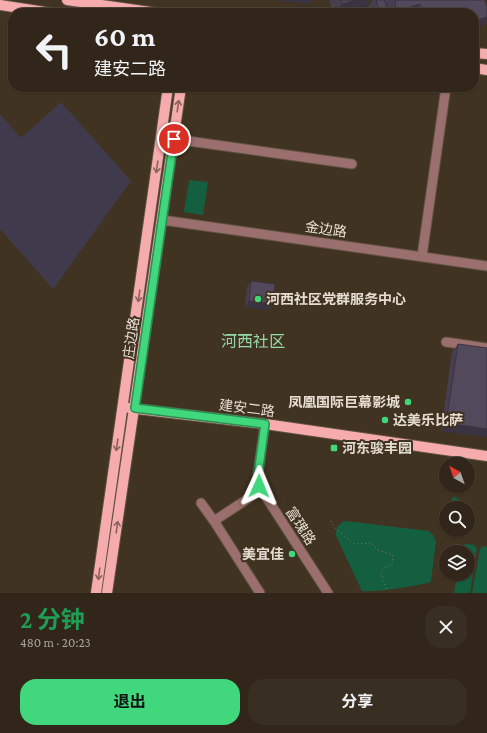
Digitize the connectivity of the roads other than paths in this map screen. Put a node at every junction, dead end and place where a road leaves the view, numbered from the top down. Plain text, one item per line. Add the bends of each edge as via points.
1 (67, 0) edge
2 (0, 5) edge
3 (19, 8) edge
4 (122, 8) edge
5 (167, 92) edge
6 (180, 92) edge
7 (445, 92) edge
8 (174, 139) junction
9 (352, 164) dead end
10 (162, 220) junction
11 (422, 256) junction
12 (487, 266) edge
13 (446, 342) dead end
14 (487, 348) edge
15 (123, 407) junction
16 (135, 408) junction
17 (265, 424) junction
18 (487, 456) edge
19 (261, 490) junction
20 (201, 504) dead end
21 (214, 521) junction
22 (96, 593) edge
23 (107, 593) edge
24 (260, 593) edge
25 (328, 593) edge

1 - 4 main road
2 - 3 main road
5 -> 15 main road, 庄边路
8 -> 6 main road, 庄边路
7 - 11 street
8 - 9 street
8 - 10 main road, 庄边路
10 - 11 street, 金边路
10 - 16 main road, 庄边路
11 - 12 street, 金边路
13 - 14 street
15 - 16 main road, 建安二路
15 -> 22 main road, 庄边路
16 - 17 main road, 建安二路
23 -> 16 main road, 庄边路
17 - 18 main road, 建安二路
17 - 19 street, 富瑰路 via 258,474
19 - 21 street
19 - 25 street, 富瑰路
20 - 21 street
21 - 24 street

